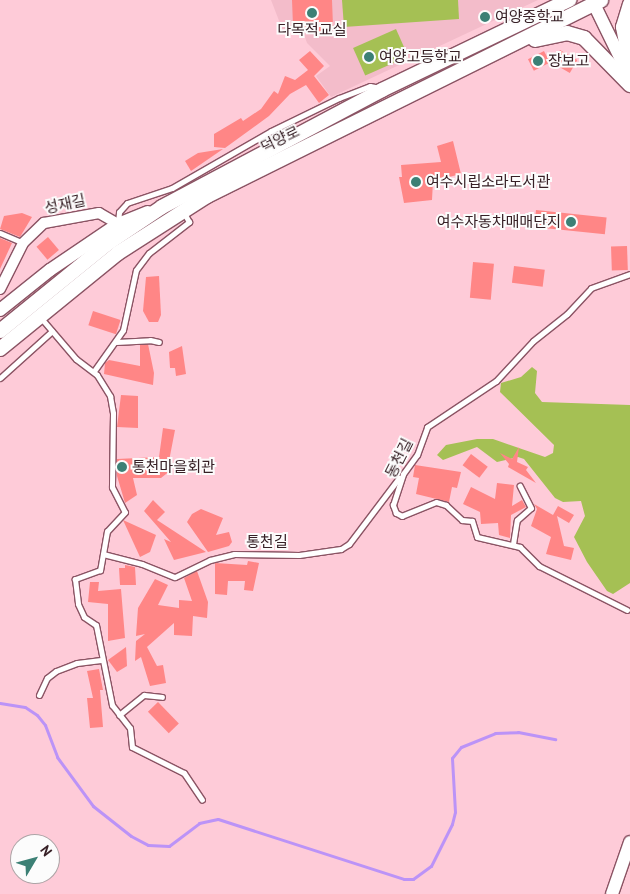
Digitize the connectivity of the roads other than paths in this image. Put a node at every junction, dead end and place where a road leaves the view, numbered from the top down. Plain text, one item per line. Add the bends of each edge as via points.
1 (570, 0) edge
2 (596, 1) edge
3 (630, 4) edge
4 (503, 49) junction
5 (630, 62) edge
6 (630, 78) edge
7 (630, 85) edge
8 (382, 90) junction
9 (392, 104) junction
10 (183, 210) junction
11 (121, 228) junction
12 (0, 233) edge
13 (23, 243) junction
14 (630, 274) edge
15 (0, 289) edge
16 (30, 304) junction
17 (0, 310) edge
18 (39, 315) junction
19 (0, 330) edge
20 (52, 331) junction
21 (116, 342) junction
22 (159, 342) dead end
23 (0, 349) edge
24 (94, 372) junction
25 (0, 378) edge
26 (403, 474) junction
27 (520, 486) dead end
28 (513, 544) junction
29 (103, 554) junction
30 (627, 610) dead end
31 (102, 660) junction
32 (39, 695) dead end
33 (162, 696) dead end
34 (119, 715) junction
35 (202, 800) dead end
36 (630, 842) edge
37 (612, 894) edge

1 - 8 main road, 덕양로
2 - 4 main road, 덕양로
2 - 6 street
3 - 5 main road via 623,27
4 - 7 main road via 557,34 576,34 591,43
4 - 9 main road, 덕양로
8 - 9 main road
8 - 11 main road, 덕양로
8 - 11 lane, 덕양로 via 370,86 339,98 271,131 172,188 131,201 119,212
9 - 10 main road, 덕양로 via 252,170
10 - 18 main road, 덕양로 via 118,253
10 - 21 lane via 189,222 150,253 134,274 128,309
11 - 13 street, 성재길 via 98,213 57,219 40,226
11 - 16 main road, 덕양로
11 - 17 street, 덕양로 via 50,270
12 - 13 lane
13 - 15 street, 성재길
14 - 26 lane, 동천길 via 591,288 567,314 533,341 496,381 427,427 417,454
16 - 18 lane
16 - 19 main road, 덕양로
18 - 20 lane
18 - 23 main road, 덕양로
20 - 24 lane via 76,359
20 - 25 lane
21 - 22 lane
21 - 24 lane
24 - 29 lane via 112,400 112,487 125,512 107,531
26 - 28 lane, 동천길 via 394,501 398,515 438,502 451,508 462,520 472,521 477,536
26 - 29 lane, 통천길 via 349,544 341,549 299,555 234,554 210,560 175,577
27 - 28 lane via 531,508 518,519
28 - 30 lane, 동천길 via 522,548 540,566
29 - 31 lane via 98,572 78,576 74,581 82,613 96,625
31 - 32 lane via 77,663 56,671 47,678
31 - 34 lane via 112,705
33 - 34 lane via 144,695
34 - 35 lane via 130,728 135,750 184,772
36 - 37 street

